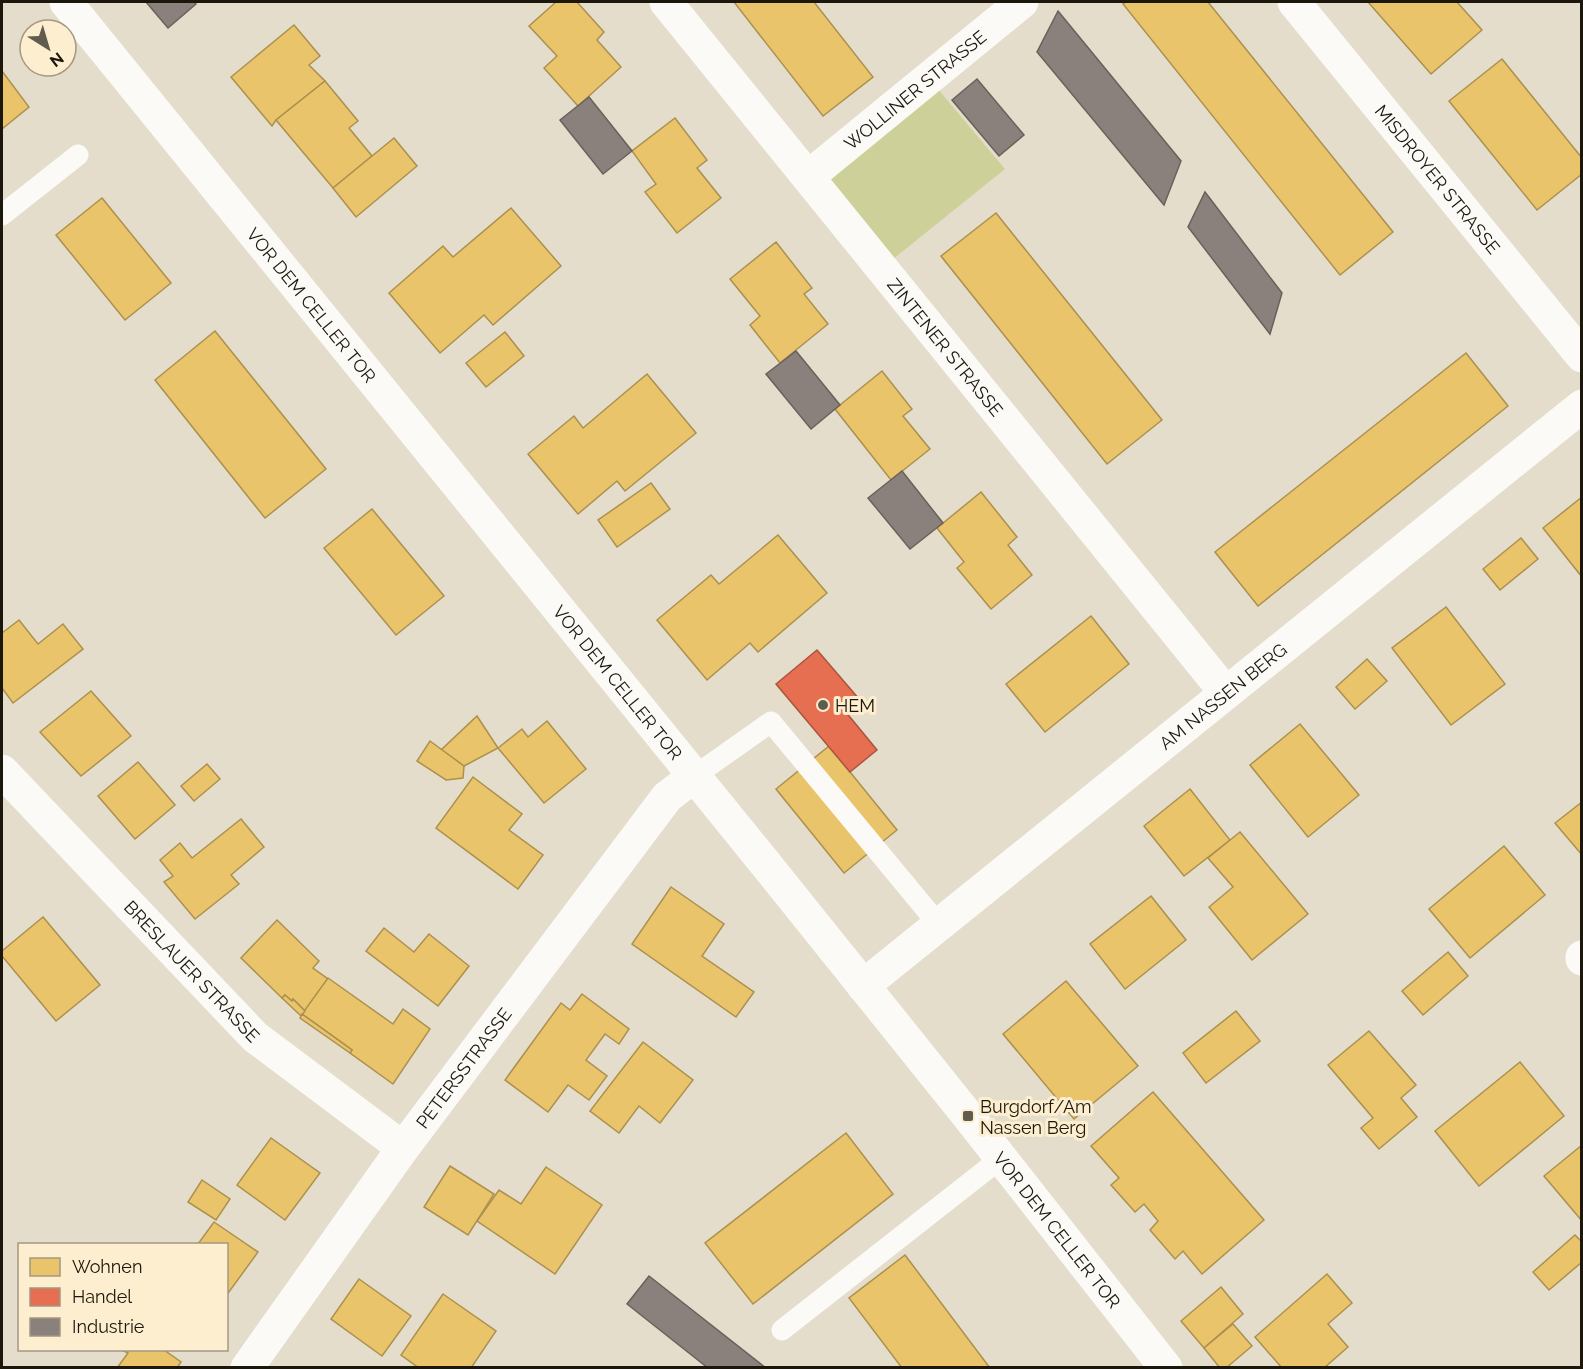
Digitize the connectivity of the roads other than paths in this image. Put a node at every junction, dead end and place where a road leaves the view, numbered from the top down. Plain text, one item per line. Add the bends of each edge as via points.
1 (66, 2) edge
2 (666, 2) edge
3 (1022, 2) edge
4 (1294, 2) edge
5 (78, 155) dead end
6 (808, 177) junction
7 (2, 215) edge
8 (1581, 356) edge
9 (1581, 406) edge
10 (1226, 693) junction
11 (2, 771) edge
12 (693, 777) junction
13 (939, 925) junction
14 (863, 986) junction
15 (403, 1148) junction
16 (1000, 1159) junction
17 (782, 1330) dead end
18 (247, 1368) edge
19 (1166, 1368) edge

1 - 12 street, VOR DEM CELLER TOR
2 - 6 street, ZINTENER STRASSE
3 - 6 street, WOLLINER STRASSE
4 - 8 street, MISDROYER STRASSE
5 - 7 lane
6 - 10 street, ZINTENER STRASSE
9 - 10 street, AM NASSEN BERG
10 - 13 street, AM NASSEN BERG
11 - 15 street, BRESLAUER STRASSE via 255,1037
12 - 13 lane via 771,722
12 - 14 street, VOR DEM CELLER TOR
12 - 15 street, PETERSSTRASSE via 667,797
13 - 14 street, AM NASSEN BERG
14 - 16 street, VOR DEM CELLER TOR
15 - 18 street, PETERSSTRASSE
16 - 17 lane
16 - 19 street, VOR DEM CELLER TOR

